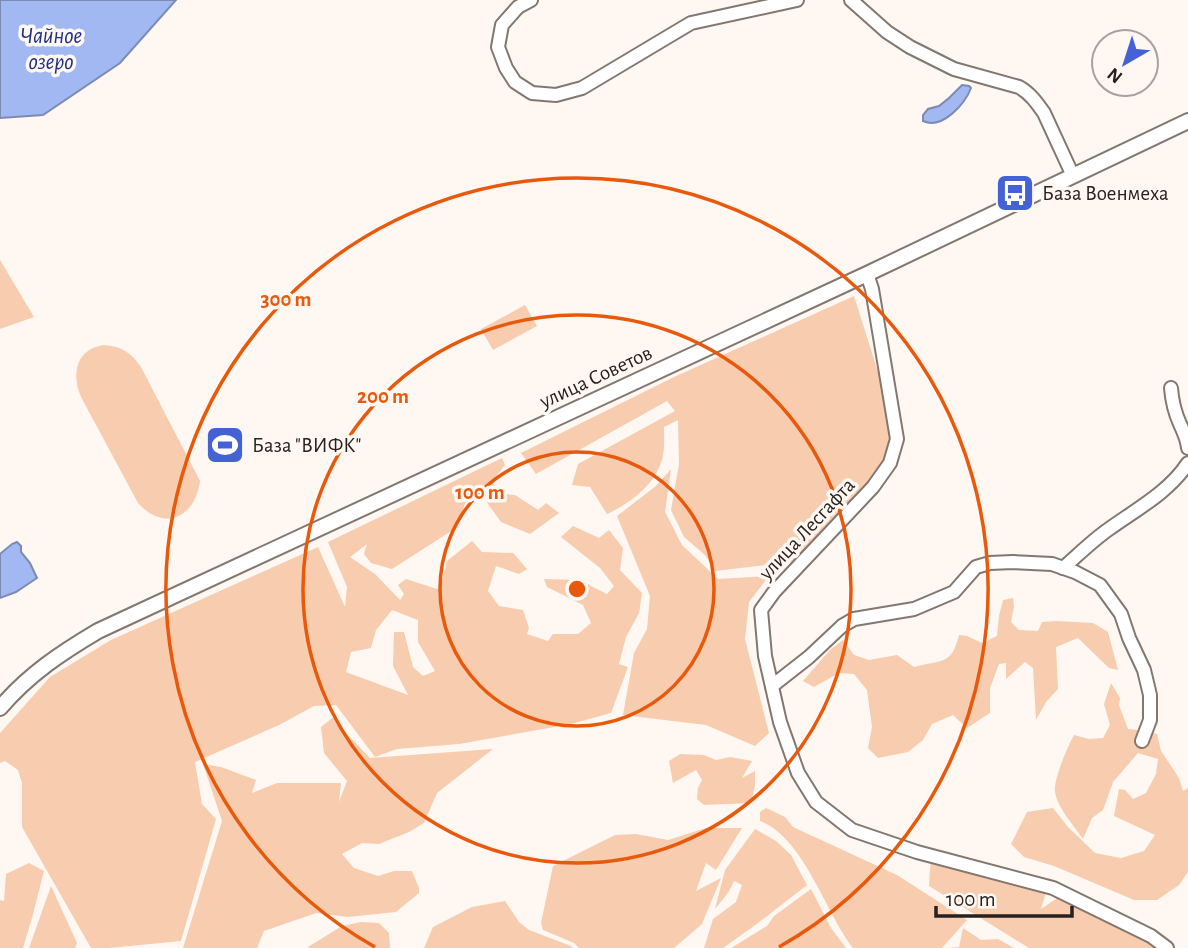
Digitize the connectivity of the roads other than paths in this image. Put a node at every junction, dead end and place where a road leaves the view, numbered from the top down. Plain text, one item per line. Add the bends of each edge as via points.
1 (531, 0) edge
2 (797, 0) edge
3 (851, 0) edge
4 (1188, 121) edge
5 (1073, 176) junction
6 (867, 274) junction
7 (1171, 388) dead end
8 (1188, 448) edge
9 (1188, 463) edge
10 (1063, 568) junction
11 (772, 686) junction
12 (0, 708) edge
13 (1142, 741) dead end
14 (1167, 948) edge

1 - 2 street via 502,25 498,47 515,82 532,93 556,95 582,88 691,23
3 - 5 street via 910,47 954,69 1024,90 1044,113
4 - 5 main road, улица Советов
5 - 6 main road, улица Советов
6 - 11 street, улица Лесгафта via 897,439 890,463 873,487 761,610
6 - 12 main road, улица Советов via 98,631 27,679
7 - 8 street
9 - 10 street via 1152,500
10 - 11 street via 1013,562 976,567 954,592 914,609 855,618
10 - 13 street via 1100,585 1121,614 1150,695 1150,720
11 - 14 street, улица Лесгафта via 798,773 816,802 852,830 1053,888

